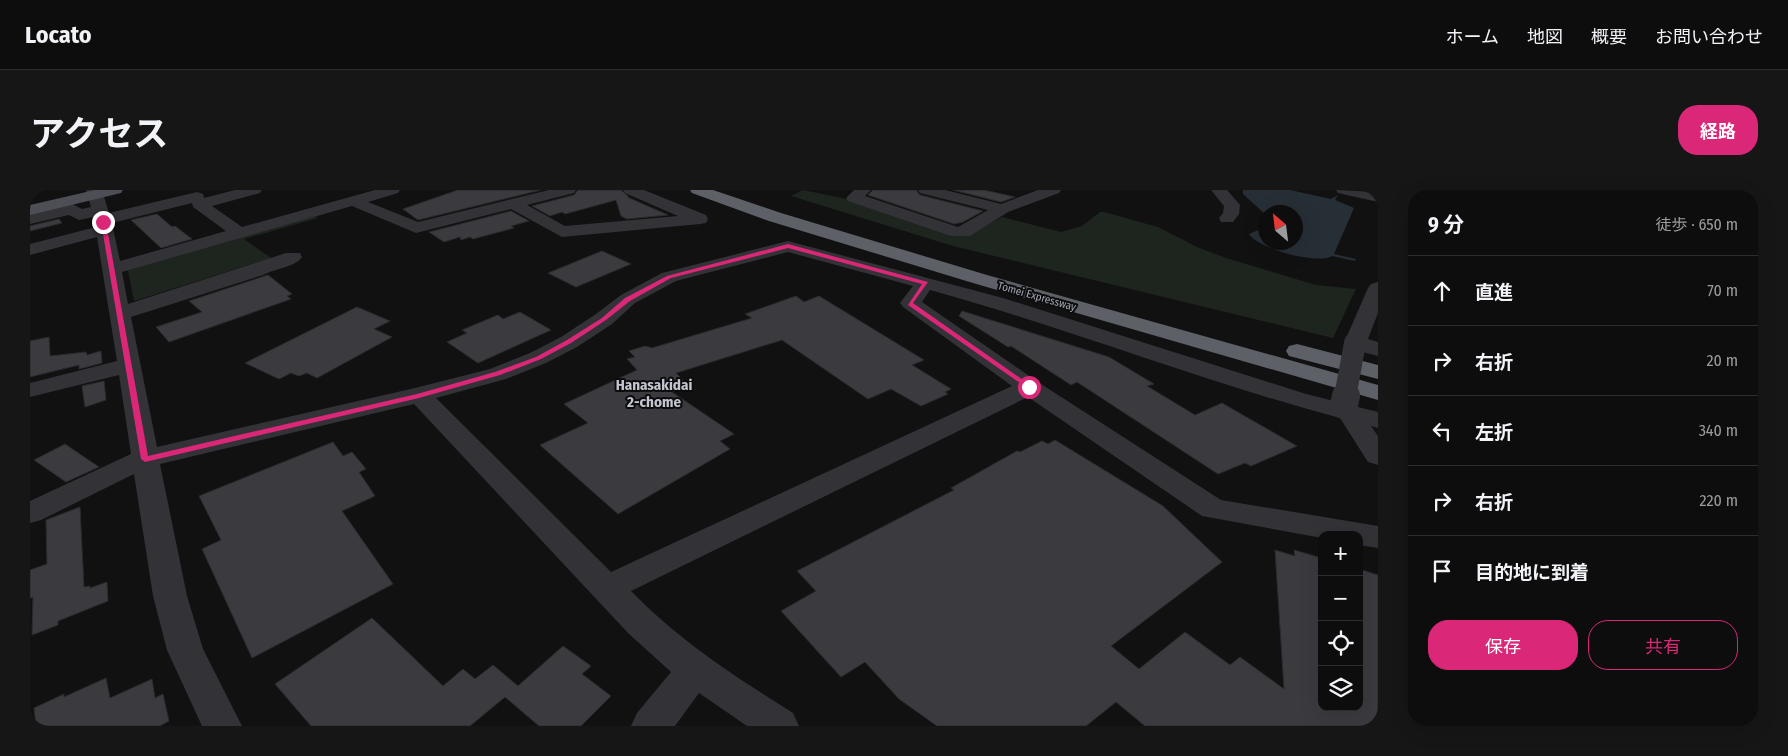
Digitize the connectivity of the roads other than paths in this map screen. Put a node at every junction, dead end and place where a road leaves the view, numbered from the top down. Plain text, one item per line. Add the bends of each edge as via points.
1 (392, 190) edge
2 (568, 190) edge
3 (631, 190) edge
4 (698, 190) edge
5 (736, 190) edge
6 (862, 190) edge
7 (926, 190) edge
8 (1053, 190) edge
9 (1220, 190) edge
10 (1344, 190) edge
11 (239, 191) edge
12 (191, 193) edge
13 (959, 194) edge
14 (1378, 197) edge
15 (353, 201) junction
16 (514, 204) junction
17 (101, 206) edge
18 (1002, 209) junction
19 (785, 213) junction
20 (30, 214) edge
21 (1228, 218) dead end
22 (239, 233) junction
23 (30, 241) edge
24 (30, 250) edge
25 (293, 257) dead end
26 (111, 269) junction
27 (926, 283) junction
28 (1377, 295) edge
29 (118, 312) junction
30 (1355, 343) junction
31 (1378, 349) edge
32 (128, 365) junction
33 (1378, 372) edge
34 (1029, 387) junction
35 (30, 390) edge
36 (1378, 393) edge
37 (419, 396) junction
38 (1346, 409) junction
39 (1378, 420) edge
40 (1378, 456) edge
41 (145, 459) junction
42 (30, 513) edge
43 (1378, 537) edge
44 (607, 588) junction
45 (695, 670) junction
46 (222, 726) edge
47 (651, 726) edge
48 (779, 726) edge

1 - 15 street
2 - 16 street
3 - 16 street via 700,219 562,232
4 - 19 highway, Tomei Expressway
5 - 19 highway, Tomei Expressway
6 - 18 street via 854,198 957,232 964,232
7 - 13 street
8 - 18 street
9 - 21 street via 1232,205
10 - 14 street
11 - 12 street
11 - 22 street via 199,204
12 - 17 street
13 - 18 street
15 - 16 street via 416,228
15 - 22 street via 323,214
17 - 20 street via 80,214 72,209
17 - 23 street
17 - 24 street
17 - 26 street
19 - 33 highway, Tomei Expressway
19 - 36 highway, Tomei Expressway via 989,282
22 - 26 street
25 - 29 street
26 - 29 street
27 - 34 street via 910,303
27 - 37 street via 788,246 669,277 538,358 498,374
27 - 38 street via 1103,335 1297,399
28 - 30 street
29 - 32 street
30 - 31 street
30 - 38 street, bridge
32 - 35 street
32 - 41 street
34 - 43 street via 1213,509
34 - 44 street
37 - 41 street
37 - 44 street
38 - 39 street
38 - 40 street
41 - 42 street via 111,472
41 - 46 street via 170,596 185,650
44 - 45 street via 640,623
45 - 47 street
45 - 48 street

